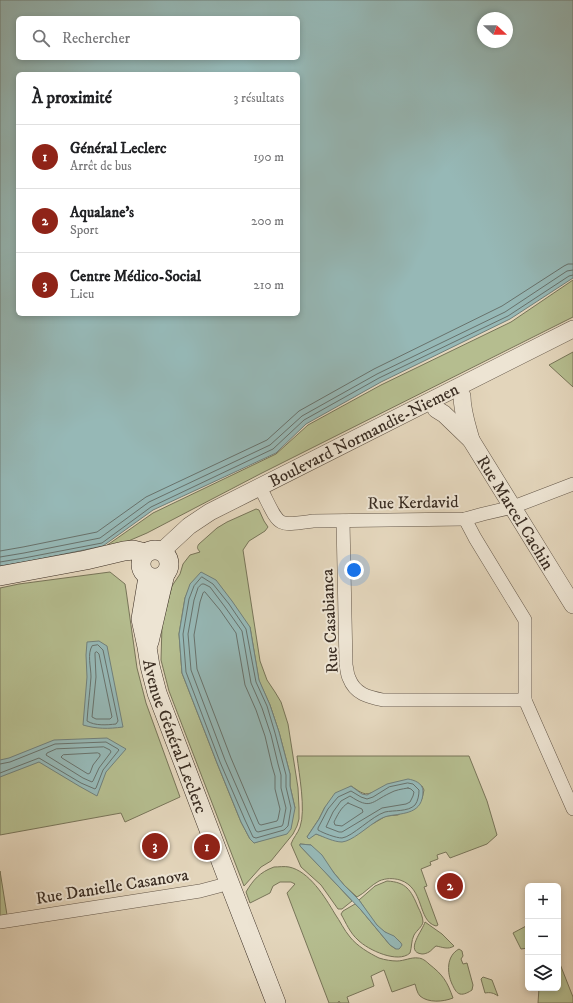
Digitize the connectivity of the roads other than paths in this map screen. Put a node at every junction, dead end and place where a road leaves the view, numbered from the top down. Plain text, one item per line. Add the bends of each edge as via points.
1 (573, 329) edge
2 (573, 339) edge
3 (462, 396) junction
4 (436, 409) junction
5 (471, 440) junction
6 (573, 484) edge
7 (264, 495) junction
8 (513, 507) junction
9 (465, 520) junction
10 (343, 521) junction
11 (155, 563) junction
12 (0, 576) edge
13 (573, 605) edge
14 (525, 700) junction
15 (573, 809) edge
16 (228, 882) junction
17 (0, 922) edge
18 (276, 1003) edge

1 - 11 street, Boulevard Normandie-Niemen via 210,512 189,526
2 - 3 street, Boulevard Normandie-Niemen
3 - 4 street, Boulevard Normandie-Niemen
3 - 5 street, Rue Marcel Cachin
4 - 5 street, Rue Marcel Cachin
4 - 7 street, Boulevard Normandie-Niemen
5 - 8 street, Rue Marcel Cachin
6 - 8 street, Rue Kerdavid
7 - 10 street, Rue Kerdavid via 275,518 284,524
7 - 11 street, Boulevard Normandie-Niemen via 216,520
8 - 9 street, Rue Kerdavid
8 - 13 street, Rue Marcel Cachin
9 - 10 street, Rue Kerdavid
9 - 14 street via 525,620
10 - 14 street, Rue Casabianca via 346,665 349,678 360,692 370,698 383,700
11 - 12 main road via 133,550
11 - 16 main road, Avenue Général Leclerc via 161,590 147,647 150,666 157,693
14 - 15 street
16 - 17 street, Rue Danielle Casanova via 200,890
16 - 18 main road, Avenue Général Leclerc

